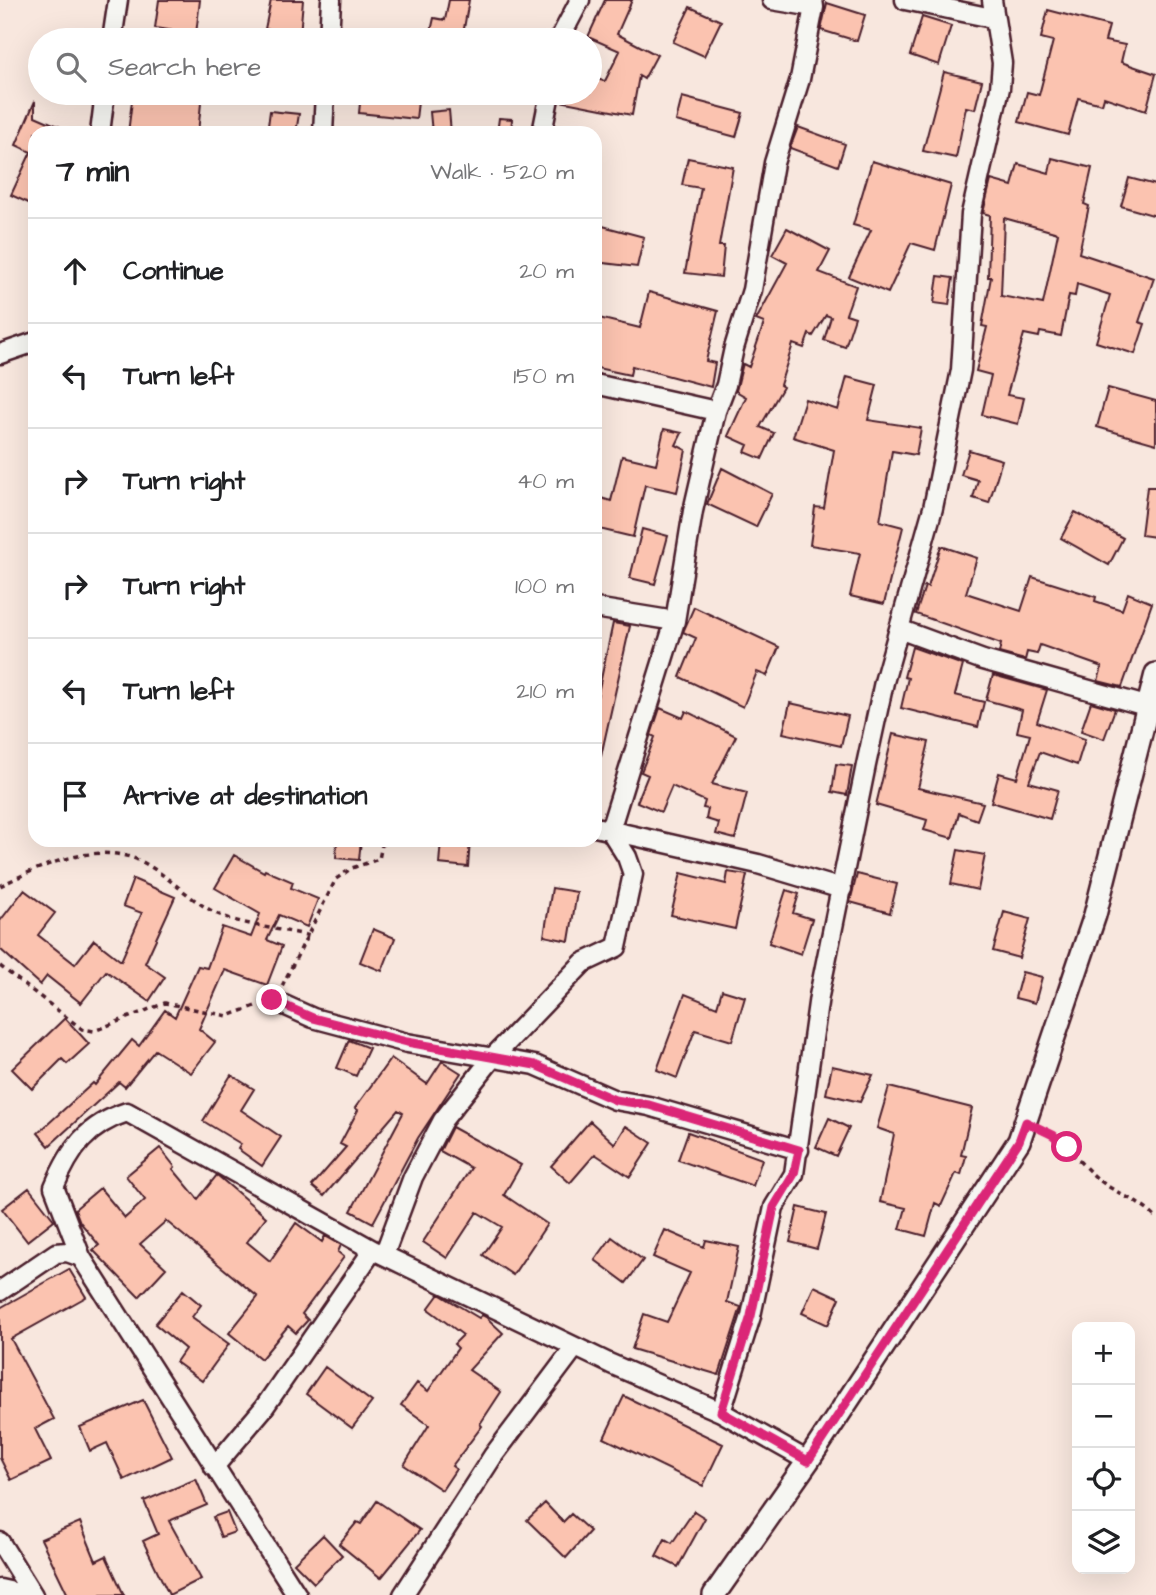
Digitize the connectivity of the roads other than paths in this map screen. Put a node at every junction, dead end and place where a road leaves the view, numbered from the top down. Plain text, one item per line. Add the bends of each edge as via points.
1 (118, 0) edge
2 (331, 0) edge
3 (580, 0) edge
4 (772, 0) edge
5 (905, 0) edge
6 (992, 0) edge
7 (814, 3) edge
8 (992, 18) junction
9 (114, 28) edge
10 (330, 28) edge
11 (565, 28) edge
12 (104, 105) edge
13 (325, 105) edge
14 (548, 105) edge
15 (101, 126) edge
16 (324, 126) edge
17 (543, 126) edge
18 (28, 344) edge
19 (0, 354) edge
20 (602, 386) edge
21 (716, 411) junction
22 (602, 609) edge
23 (675, 621) junction
24 (899, 629) junction
25 (1156, 674) edge
26 (1146, 706) junction
27 (603, 828) edge
28 (842, 890) junction
29 (272, 1000) road end
30 (494, 1056) junction
31 (799, 1150) junction
32 (378, 1252) junction
33 (81, 1257) junction
34 (0, 1291) edge
35 (575, 1347) junction
36 (721, 1412) junction
37 (808, 1461) junction
38 (214, 1467) junction
39 (0, 1542) edge
40 (0, 1589) edge
41 (27, 1595) edge
42 (33, 1595) edge
43 (297, 1595) edge
44 (403, 1595) edge
45 (715, 1595) edge

1 - 9 street
2 - 10 street
3 - 11 street
4 - 7 street
5 - 8 street
6 - 8 street
7 - 21 street via 800,79 774,163 752,289
8 - 24 street via 1002,63 1000,88 971,214 961,370 933,508
12 - 15 street
13 - 16 street
14 - 17 street
18 - 19 street
20 - 21 street
21 - 23 street
22 - 23 street
23 - 27 street
24 - 26 street via 983,660
24 - 28 street
25 - 26 street
26 - 37 street via 1095,915 1019,1141
27 - 28 street via 758,864
27 - 30 street via 627,857 633,874 617,947 583,963
28 - 31 street via 819,996
29 - 30 street via 313,1018 407,1042
30 - 31 street via 535,1065 615,1100 649,1105
30 - 32 street via 443,1120
31 - 36 street via 794,1174 774,1207 751,1316
32 - 33 street via 127,1112 105,1119 68,1152 54,1187
32 - 35 street
32 - 38 street via 263,1409
33 - 34 street via 56,1253
33 - 38 street
35 - 36 street
35 - 44 street via 493,1456
36 - 37 street
37 - 45 street
38 - 43 street
39 - 42 street
40 - 41 street

